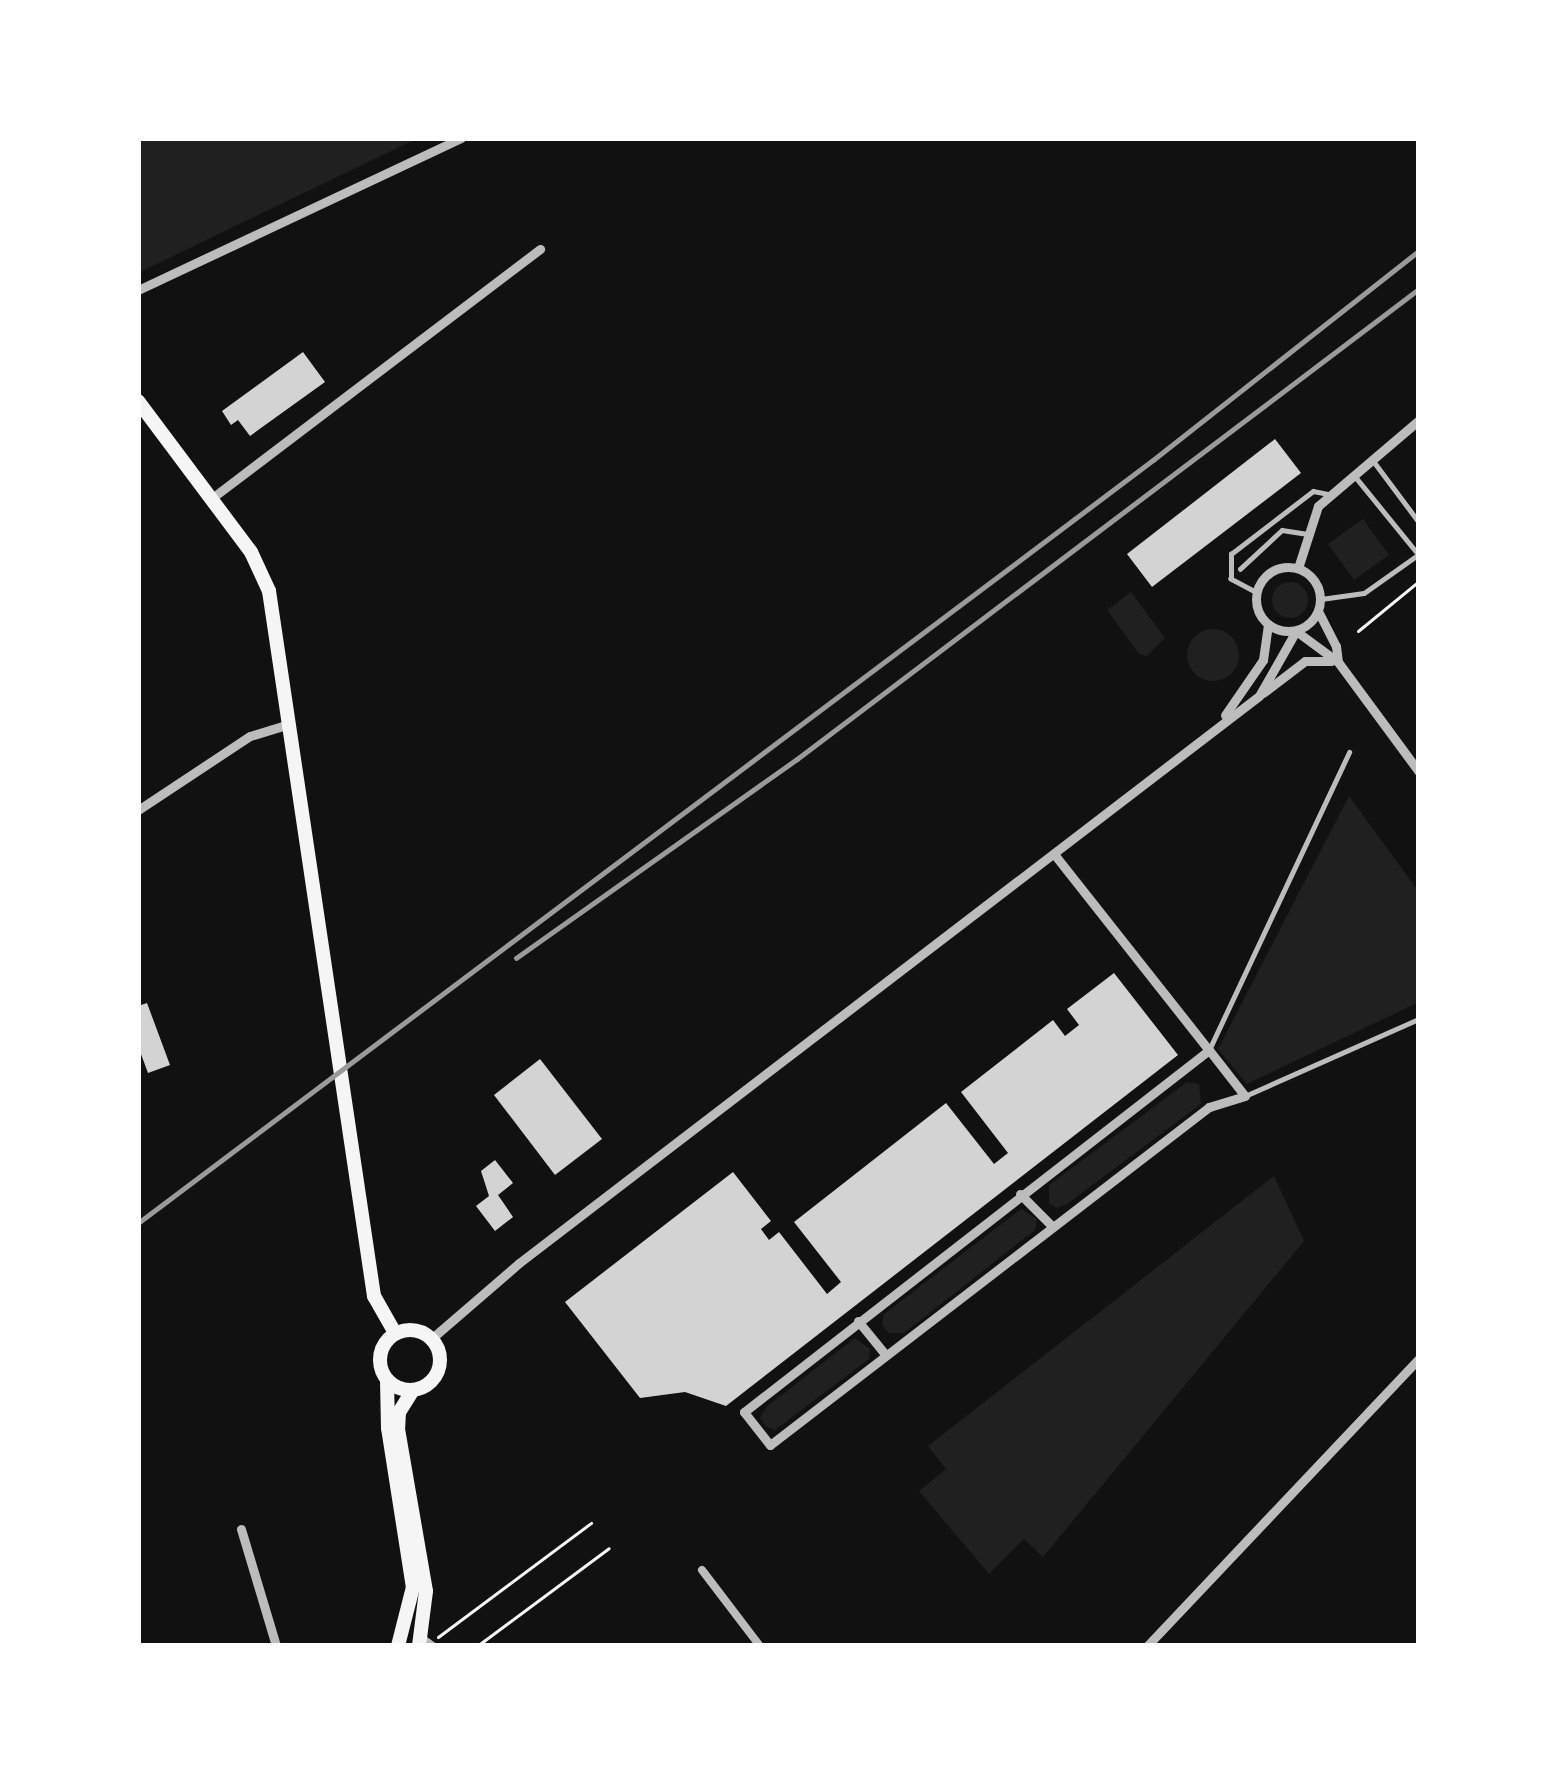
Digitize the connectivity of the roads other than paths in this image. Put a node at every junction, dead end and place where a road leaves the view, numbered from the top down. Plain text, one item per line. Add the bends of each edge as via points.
1 (461, 138) edge
2 (540, 249) dead end
3 (138, 290) edge
4 (138, 401) edge
5 (1419, 421) edge
6 (1370, 458) junction
7 (1352, 473) junction
8 (1329, 494) junction
9 (212, 498) junction
10 (1419, 521) edge
11 (1306, 534) junction
12 (1419, 555) edge
13 (1298, 568) junction
14 (1240, 569) dead end
15 (1257, 593) junction
16 (1320, 605) junction
17 (1268, 624) junction
18 (1296, 631) junction
19 (1337, 662) junction
20 (1258, 696) junction
21 (1221, 721) junction
22 (286, 725) junction
23 (1348, 752) dead end
24 (1419, 772) edge
25 (138, 810) edge
26 (1054, 854) junction
27 (1419, 1018) edge
28 (1208, 1050) junction
29 (1245, 1096) junction
30 (1020, 1194) junction
31 (1052, 1226) junction
32 (858, 1321) junction
33 (395, 1334) junction
34 (431, 1339) junction
35 (885, 1354) junction
36 (1419, 1358) edge
37 (387, 1380) junction
38 (413, 1390) junction
39 (241, 1529) dead end
40 (703, 1570) dead end
41 (427, 1642) edge
42 (276, 1646) edge
43 (398, 1646) edge
44 (760, 1646) edge
45 (1147, 1646) edge

1 - 3 street
2 - 9 street
4 - 9 main road
5 - 6 street
6 - 7 street
6 - 10 lane
7 - 8 street
7 - 12 lane
8 - 11 street
8 - 15 lane via 1313,491 1231,554 1231,579
9 - 22 main road via 268,591
11 - 13 street
11 - 14 lane via 1282,530
12 - 16 lane via 1364,593
13 - 15 street via 1270,573
13 - 16 street via 1314,580
15 - 17 street
16 - 18 street
16 - 19 street
17 - 18 street
17 - 21 street via 1263,660
18 - 19 street
18 - 20 street
19 - 20 street via 1306,661
19 - 24 street
20 - 21 street
21 - 26 street
22 - 25 street via 250,736
22 - 33 main road via 374,1296
23 - 28 lane
26 - 28 street
26 - 34 street
27 - 29 lane
28 - 29 street
28 - 30 street
29 - 31 street via 1208,1107
30 - 31 street
30 - 32 street
31 - 35 street
32 - 35 street
32 - 35 street via 744,1412 761,1434 770,1445
33 - 34 main road via 414,1330
33 - 37 main road via 381,1352
34 - 38 main road via 440,1356 436,1375
36 - 45 street
37 - 38 main road
37 - 43 main road via 412,1587
38 - 41 main road via 398,1429
39 - 42 street
40 - 44 street

